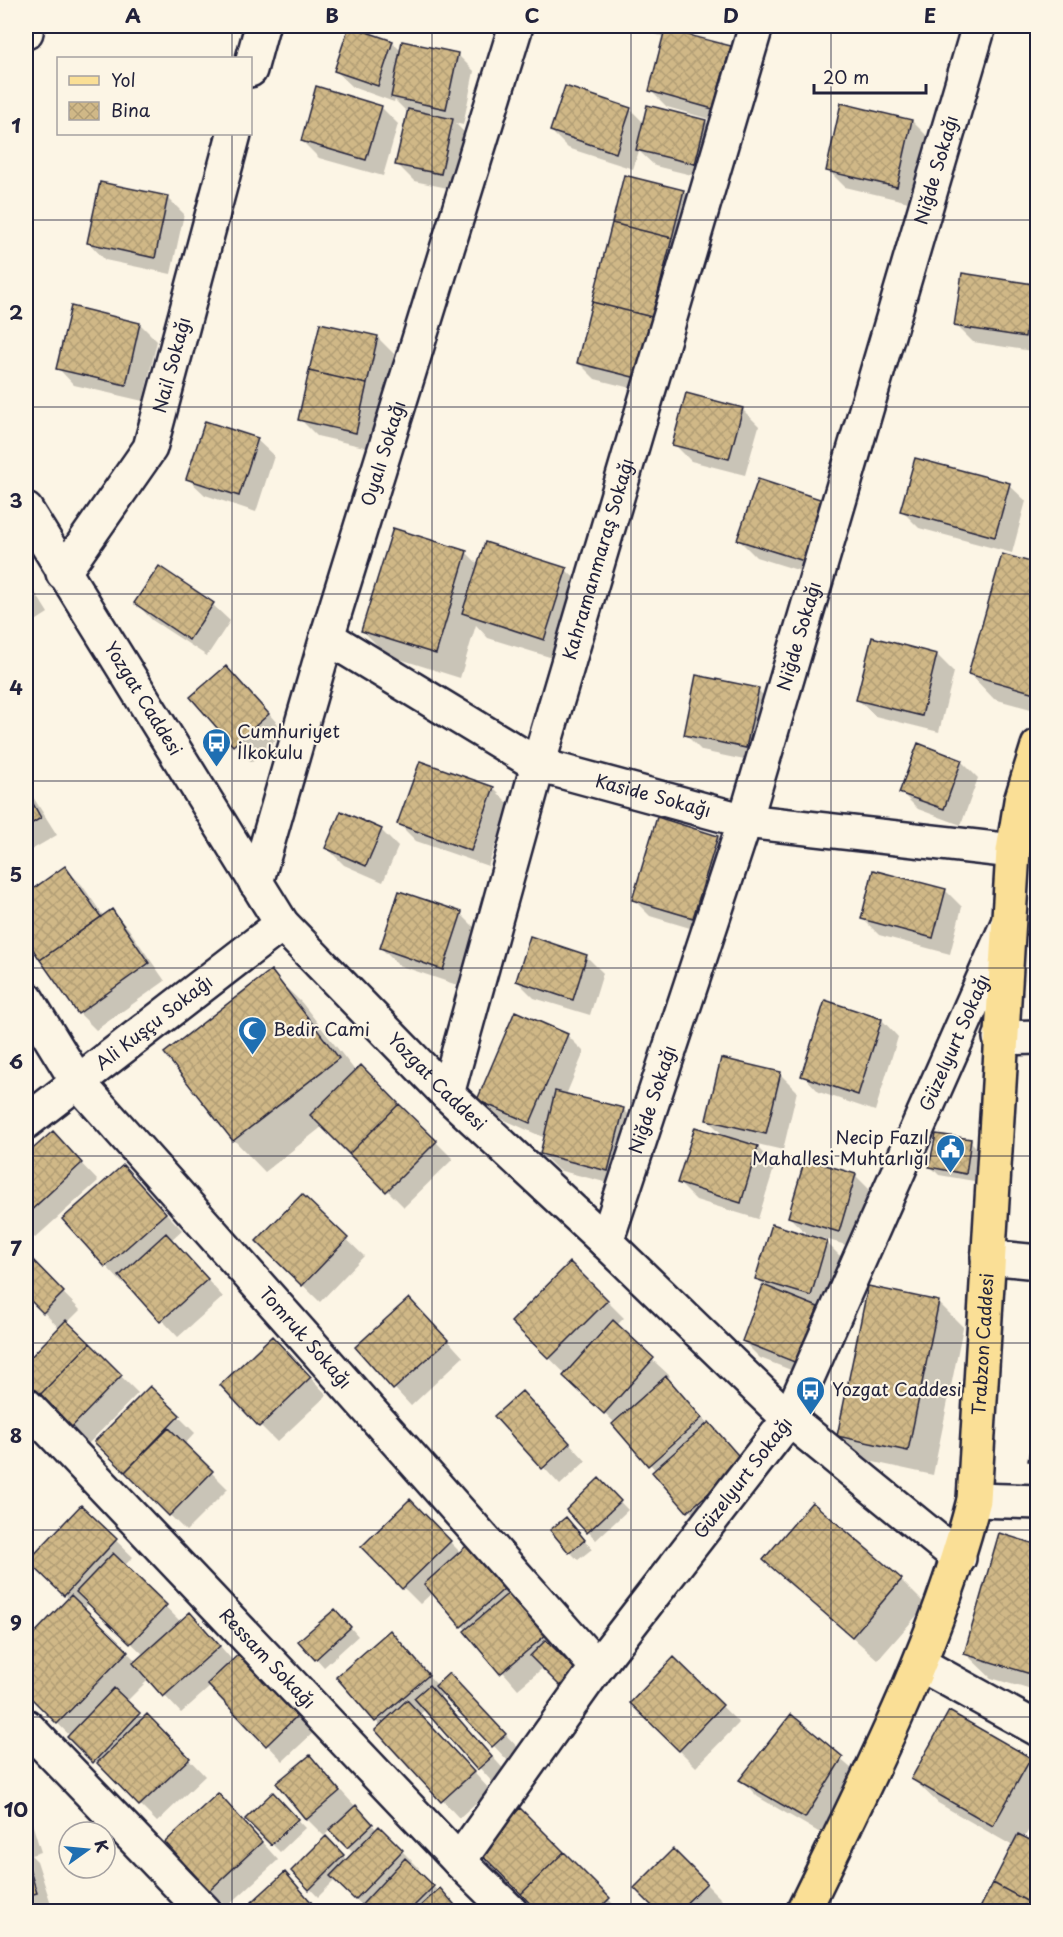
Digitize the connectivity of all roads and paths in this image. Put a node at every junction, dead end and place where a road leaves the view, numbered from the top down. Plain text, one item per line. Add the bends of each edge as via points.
1 (27, 26) edge
2 (262, 26) edge
3 (516, 26) edge
4 (756, 26) edge
5 (979, 26) edge
6 (26, 32) edge
7 (252, 63) edge
8 (234, 135) edge
9 (26, 510) edge
10 (63, 573) junction
11 (327, 637) junction
12 (1038, 746) edge
13 (538, 765) junction
14 (1029, 800) edge
15 (745, 821) junction
16 (1013, 851) junction
17 (256, 883) junction
18 (1010, 919) junction
19 (282, 924) junction
20 (26, 998) edge
21 (1038, 1037) edge
22 (1000, 1038) junction
23 (77, 1081) junction
24 (447, 1094) junction
25 (26, 1122) edge
26 (606, 1242) junction
27 (988, 1257) junction
28 (1038, 1262) edge
29 (26, 1405) edge
30 (789, 1419) junction
31 (974, 1500) junction
32 (1038, 1502) edge
33 (959, 1558) junction
34 (920, 1664) junction
35 (597, 1667) junction
36 (26, 1726) edge
37 (1038, 1729) edge
38 (459, 1861) junction
39 (205, 1911) edge
40 (510, 1911) edge
41 (803, 1911) edge

1 - 6 street
2 - 7 street
3 - 11 street, Oyalı Sokağı
4 - 13 street, Kahramanmaraş Sokağı
5 - 15 street, Niğde Sokağı
8 - 10 street, Nail Sokağı via 150,448
9 - 10 street, Yozgat Caddesi
10 - 17 street, Yozgat Caddesi
11 - 13 street, Kaside Sokağı
11 - 17 street, Oyalı Sokağı
12 - 14 main road, Trabzon Caddesi
13 - 15 street, Kaside Sokağı
13 - 24 street, Kahramanmaraş Sokağı
14 - 16 main road, Trabzon Caddesi
15 - 16 street, Kaside Sokağı
15 - 26 street, Niğde Sokağı
16 - 18 main road, Trabzon Caddesi
17 - 19 street, Yozgat Caddesi
18 - 22 main road, Trabzon Caddesi
18 - 30 street, Güzelyurt Sokağı
19 - 23 street, Ali Kuşçu Sokağı
19 - 24 street, Yozgat Caddesi
20 - 23 street, Tomruk Sokağı
21 - 22 street
22 - 27 main road, Trabzon Caddesi
23 - 25 street, Ali Kuşçu Sokağı
23 - 35 street, Tomruk Sokağı
24 - 26 street, Yozgat Caddesi
26 - 30 street, Yozgat Caddesi
27 - 28 street
27 - 31 main road, Trabzon Caddesi
29 - 38 street, Ressam Sokağı
30 - 33 street, Yozgat Caddesi
30 - 35 street, Güzelyurt Sokağı
31 - 32 street
31 - 33 main road, Trabzon Caddesi
33 - 34 main road, Trabzon Caddesi
34 - 37 street
34 - 41 main road, Trabzon Caddesi
35 - 38 street, Güzelyurt Sokağı
36 - 39 street
38 - 40 street, Ressam Sokağı

